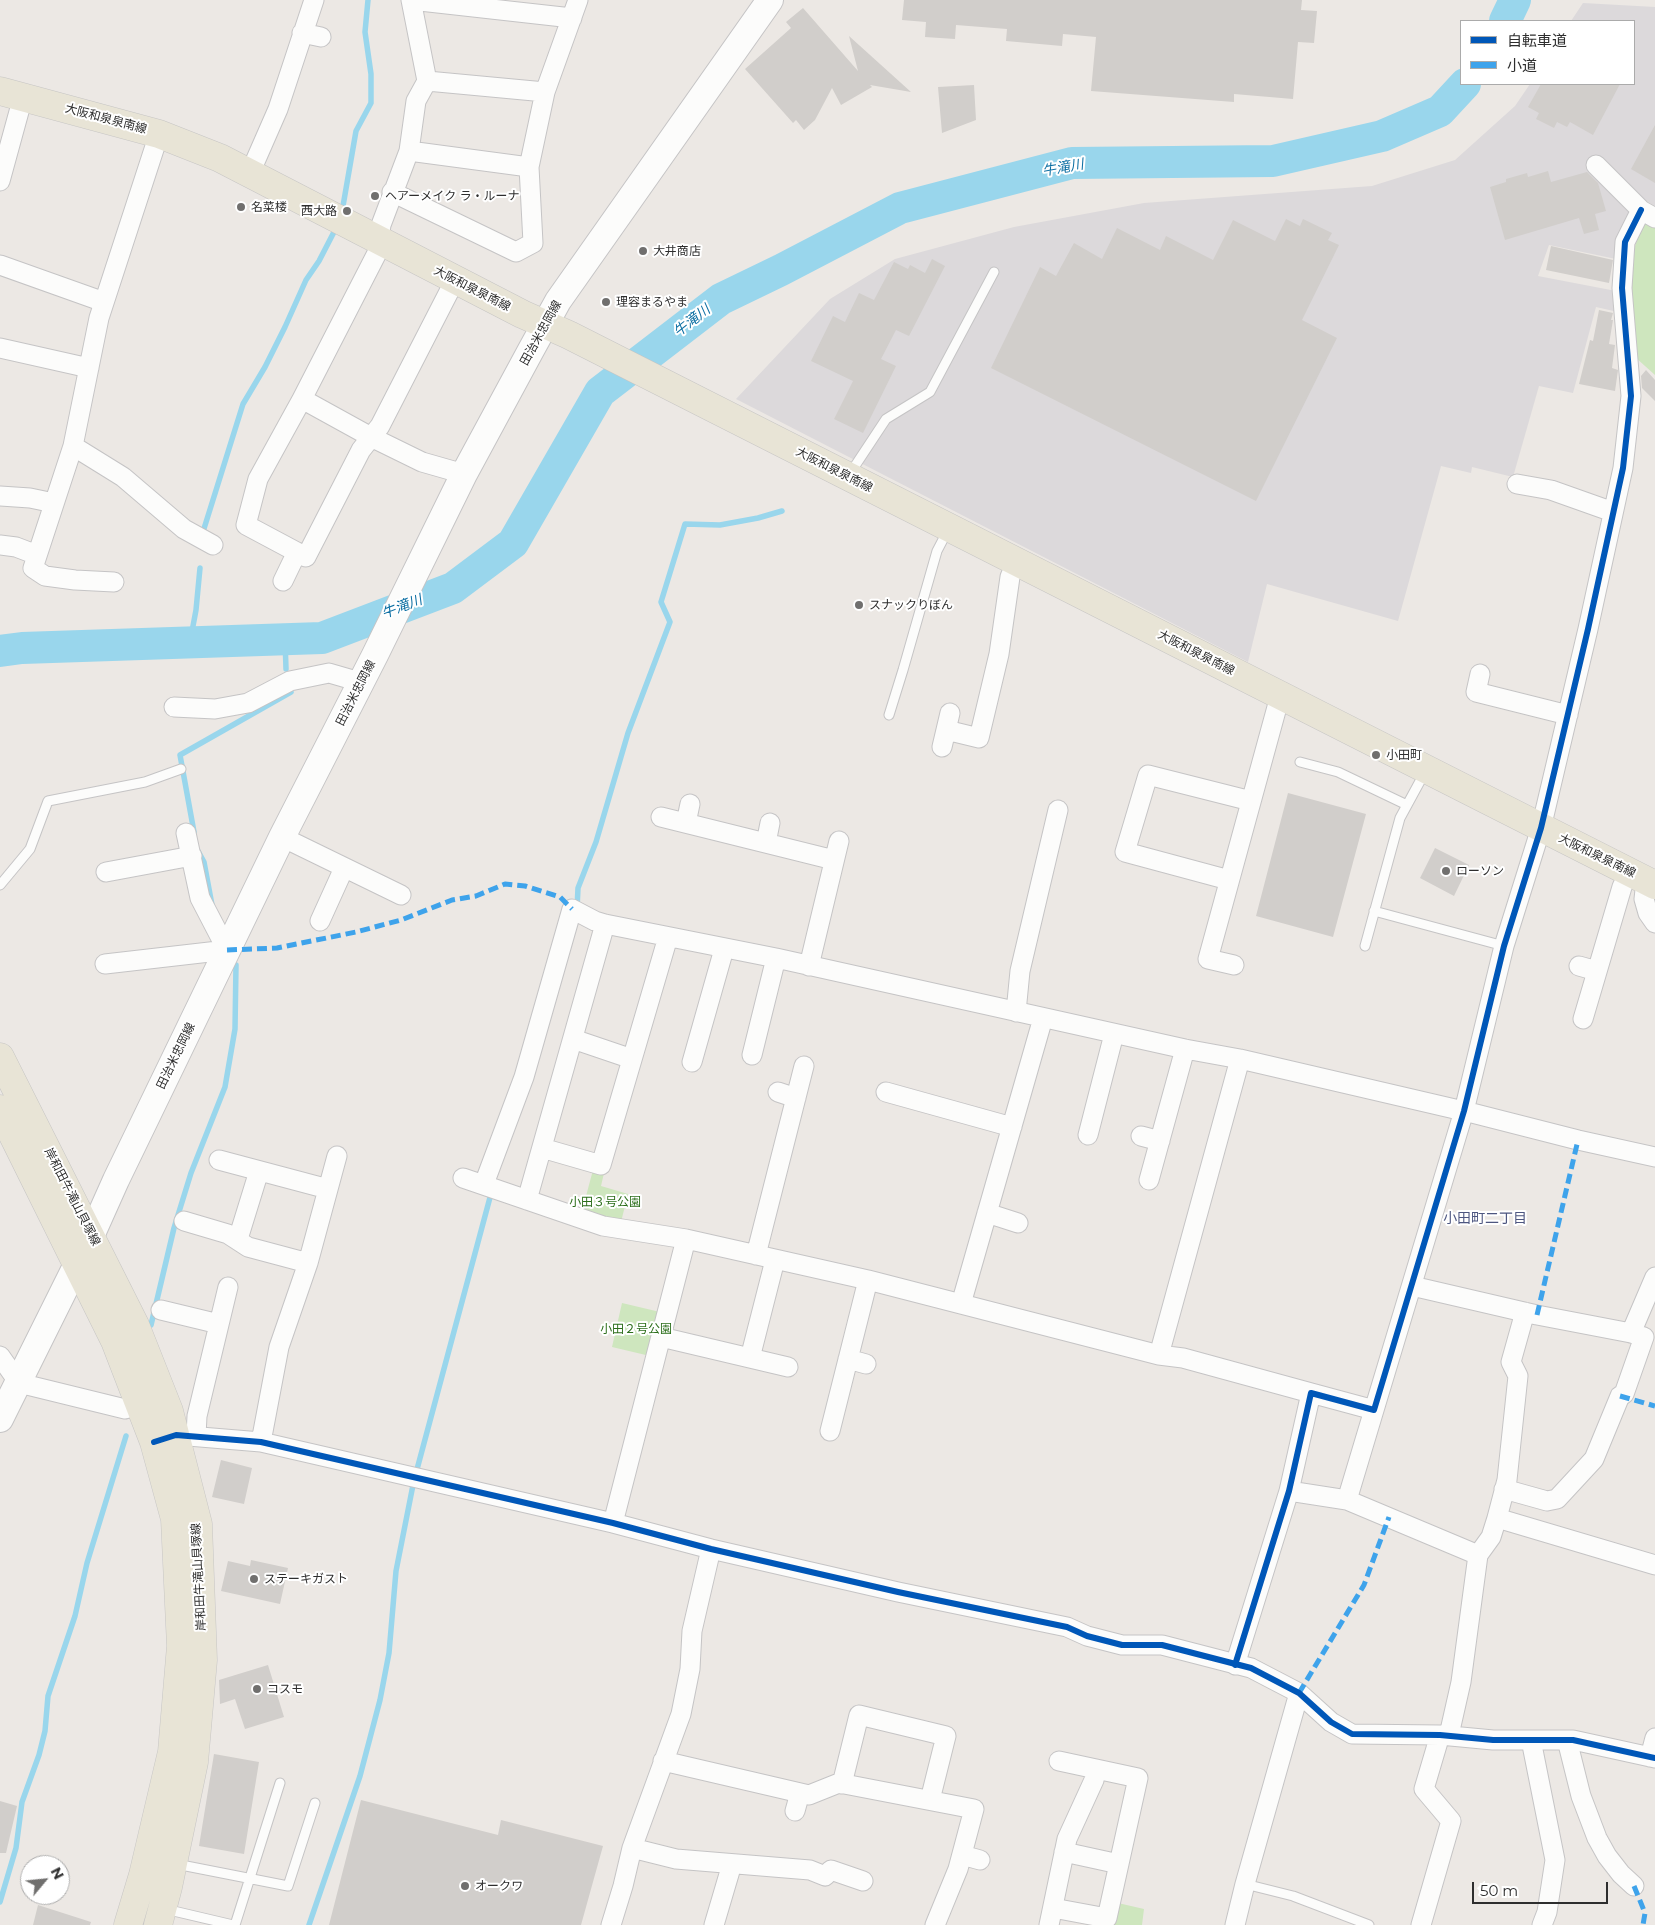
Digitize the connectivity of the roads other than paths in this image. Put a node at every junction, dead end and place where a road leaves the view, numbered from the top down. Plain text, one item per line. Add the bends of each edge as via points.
1 (314, 0) edge
2 (411, 0) edge
3 (578, 0) edge
4 (770, 0) edge
5 (572, 18) junction
6 (302, 33) junction
7 (321, 37) dead end
8 (427, 81) junction
9 (546, 92) junction
10 (12, 94) edge
11 (159, 134) junction
12 (409, 151) junction
13 (1596, 165) dead end
14 (529, 167) junction
15 (250, 174) junction
16 (0, 181) edge
17 (392, 192) junction
18 (1648, 214) edge
19 (379, 240) junction
20 (0, 264) edge
21 (994, 272) dead end
22 (455, 280) junction
23 (104, 302) junction
24 (545, 324) junction
25 (0, 348) edge
26 (89, 368) junction
27 (302, 399) junction
28 (372, 437) junction
29 (73, 446) junction
30 (464, 474) junction
31 (848, 477) junction
32 (1517, 484) dead end
33 (0, 496) edge
34 (54, 503) junction
35 (1613, 512) junction
36 (949, 528) junction
37 (0, 545) edge
38 (213, 545) dead end
39 (297, 552) junction
40 (37, 555) junction
41 (1016, 563) junction
42 (282, 581) dead end
43 (114, 582) dead end
44 (1480, 674) dead end
45 (360, 682) junction
46 (1282, 696) junction
47 (174, 708) dead end
48 (888, 715) dead end
49 (1568, 715) junction
50 (946, 730) dead end
51 (1300, 762) dead end
52 (180, 769) dead end
53 (1426, 770) junction
54 (1251, 801) junction
55 (690, 804) dead end
56 (1407, 805) junction
57 (1058, 810) dead end
58 (661, 817) dead end
59 (686, 823) junction
60 (770, 823) dead end
61 (1541, 828) junction
62 (186, 833) dead end
63 (282, 837) junction
64 (839, 840) dead end
65 (766, 843) junction
66 (192, 856) junction
67 (834, 860) junction
68 (344, 868) junction
69 (106, 872) dead end
70 (1643, 879) edge
71 (1229, 880) junction
72 (0, 885) edge
73 (402, 895) dead end
74 (1374, 911) junction
75 (320, 921) dead end
76 (1655, 923) edge
77 (605, 924) junction
78 (668, 937) junction
79 (1364, 946) dead end
80 (1504, 946) junction
81 (724, 949) junction
82 (227, 950) junction
83 (776, 958) junction
84 (105, 964) dead end
85 (1234, 965) dead end
86 (810, 966) junction
87 (1579, 966) dead end
88 (1597, 971) junction
89 (1016, 1012) junction
90 (1043, 1018) junction
91 (1583, 1019) dead end
92 (1114, 1034) junction
93 (573, 1039) junction
94 (1185, 1049) junction
95 (752, 1055) dead end
96 (0, 1057) edge
97 (632, 1059) junction
98 (1240, 1060) junction
99 (692, 1062) dead end
100 (804, 1066) dead end
101 (778, 1092) dead end
102 (886, 1092) dead end
103 (796, 1098) junction
104 (0, 1109) edge
105 (1464, 1111) junction
106 (1012, 1127) junction
107 (1088, 1135) dead end
108 (1141, 1136) dead end
109 (1160, 1140) junction
110 (542, 1148) junction
111 (1654, 1151) edge
112 (337, 1156) dead end
113 (219, 1160) dead end
114 (259, 1171) junction
115 (463, 1178) dead end
116 (1150, 1180) dead end
117 (491, 1187) junction
118 (328, 1189) junction
119 (527, 1200) junction
120 (987, 1213) junction
121 (184, 1221) dead end
122 (1018, 1222) dead end
123 (91, 1236) junction
124 (238, 1239) junction
125 (686, 1239) junction
126 (756, 1255) junction
127 (775, 1260) junction
128 (77, 1263) junction
129 (308, 1263) junction
130 (1655, 1277) edge
131 (868, 1280) junction
132 (1412, 1286) junction
133 (228, 1287) dead end
134 (961, 1304) junction
135 (161, 1310) dead end
136 (1525, 1312) junction
137 (219, 1324) junction
138 (1631, 1333) junction
139 (661, 1337) junction
140 (0, 1356) edge
141 (1159, 1356) junction
142 (750, 1358) junction
143 (788, 1367) dead end
144 (19, 1383) junction
145 (1311, 1393) junction
146 (128, 1408) dead end
147 (1374, 1410) junction
148 (0, 1419) edge
149 (830, 1431) dead end
150 (175, 1438) junction
151 (261, 1442) junction
152 (1504, 1489) junction
153 (1289, 1491) junction
154 (1347, 1500) junction
155 (1497, 1518) junction
156 (613, 1523) junction
157 (711, 1549) junction
158 (1478, 1556) junction
159 (1655, 1565) edge
160 (1235, 1665) junction
161 (1299, 1692) junction
162 (1444, 1735) junction
163 (1655, 1738) edge
164 (1531, 1740) junction
165 (1567, 1740) junction
166 (1652, 1758) edge
167 (663, 1761) junction
168 (1059, 1761) dead end
169 (1096, 1769) junction
170 (280, 1783) dead end
171 (842, 1784) junction
172 (930, 1800) junction
173 (315, 1803) dead end
174 (632, 1848) junction
175 (1064, 1852) junction
176 (962, 1855) junction
177 (980, 1860) dead end
178 (173, 1864) junction
179 (732, 1864) junction
180 (1119, 1864) junction
181 (855, 1872) dead end
182 (250, 1878) junction
183 (1245, 1884) junction
184 (1634, 1886) dead end
185 (1051, 1916) edge
186 (160, 1917) edge
187 (1550, 1918) edge
188 (128, 1925) edge
189 (234, 1925) edge
190 (611, 1925) edge
191 (714, 1925) edge
192 (935, 1925) edge
193 (1235, 1925) edge
194 (1369, 1925) edge
195 (1421, 1925) edge

1 - 6 street
2 - 5 street
2 - 8 street
3 - 5 street
4 - 24 main road, 田治米忠岡線
5 - 9 street
6 - 7 street
6 - 15 street via 278,109
8 - 9 street
8 - 12 street via 416,101
9 - 14 street
10 - 11 main road, 大阪和泉泉南線
10 - 16 street
11 - 15 main road, 大阪和泉泉南線 via 220,158
11 - 23 street
12 - 14 street
12 - 17 street
13 - 18 street
14 - 17 street via 534,243 516,252
15 - 19 main road, 大阪和泉泉南線
17 - 19 street
18 - 35 street via 1625,242 1622,288 1631,396 1623,468
19 - 22 main road, 大阪和泉泉南線
19 - 27 street via 377,253
20 - 23 street
21 - 31 lane via 930,392 886,419
22 - 24 main road, 大阪和泉泉南線
22 - 28 street
23 - 26 street
24 - 30 main road, 田治米忠岡線
24 - 31 main road, 大阪和泉泉南線
25 - 26 street
26 - 29 street
27 - 28 street
27 - 39 street via 258,479 246,525
28 - 30 street via 422,462
28 - 39 street via 360,450 306,557
29 - 34 street
29 - 38 street via 123,477 184,528
30 - 45 main road, 田治米忠岡線
31 - 36 main road, 大阪和泉泉南線
32 - 35 street via 1550,490
33 - 34 street
34 - 40 street
35 - 49 street
36 - 41 main road, 大阪和泉泉南線
36 - 48 lane via 937,551
37 - 40 street
39 - 42 street
40 - 43 street via 33,568 45,576
41 - 46 main road, 大阪和泉泉南線
41 - 50 street via 1010,577 1007,655 979,738
44 - 49 street via 1476,692
45 - 47 street via 329,673 290,681 248,703 215,709
45 - 63 main road, 田治米忠岡線
46 - 53 main road, 大阪和泉泉南線
46 - 54 street
49 - 61 street
51 - 56 lane via 1338,772
52 - 72 lane via 145,782 48,801 30,849
53 - 56 lane
53 - 61 main road, 大阪和泉泉南線
54 - 71 street
54 - 71 street via 1148,775 1126,852
55 - 59 street
56 - 74 lane via 1400,818
57 - 89 street via 1020,971
58 - 59 street
59 - 65 street
60 - 65 street
61 - 70 main road, 大阪和泉泉南線
61 - 80 street
62 - 66 street
63 - 68 street
63 - 82 main road, 田治米忠岡線
64 - 67 street
65 - 67 street
66 - 69 street
66 - 82 street via 200,898
67 - 86 street
68 - 73 street
68 - 75 street
70 - 76 street via 1644,899
70 - 88 street via 1622,887
71 - 85 street via 1208,959
74 - 79 lane
74 - 80 lane
77 - 78 street
77 - 93 street
77 - 117 street via 572,909 522,1060
78 - 81 street
78 - 97 street
80 - 105 street
81 - 83 street
81 - 99 street
82 - 84 street
82 - 123 main road, 田治米忠岡線
83 - 86 street
83 - 95 street
86 - 89 street
87 - 88 street
88 - 91 street
89 - 90 street
90 - 92 street
90 - 106 street
92 - 94 street
92 - 107 street
93 - 97 street
93 - 110 street
94 - 98 street
94 - 109 street
96 - 123 main road, 岸和田牛滝山貝塚線
97 - 110 street via 601,1165
98 - 105 street
98 - 141 street
100 - 103 street
101 - 103 street
102 - 106 street via 927,1094
103 - 126 street via 767,1176
104 - 128 main road, 岸和田牛滝山貝塚線
105 - 111 street via 1578,1140
105 - 132 street
106 - 120 street
108 - 109 street
109 - 116 street
110 - 119 street
112 - 118 street
113 - 114 street
114 - 118 street
114 - 124 street
115 - 117 street
117 - 119 street
118 - 129 street
119 - 125 street via 603,1226
120 - 122 street
120 - 134 street
121 - 124 street
123 - 128 main road, 田治米忠岡線
123 - 150 main road, 岸和田牛滝山貝塚線 via 135,1325 169,1411
124 - 129 street via 248,1247
125 - 126 street
125 - 139 street
126 - 127 street
127 - 131 street
127 - 142 street
128 - 144 main road, 田治米忠岡線
128 - 150 main road, 岸和田牛滝山貝塚線 via 115,1341
129 - 151 street via 279,1347
130 - 138 street
131 - 134 street
131 - 149 street via 857,1361
132 - 136 street
132 - 147 street
133 - 137 street
134 - 141 street
135 - 137 street
136 - 138 street
136 - 152 street via 1511,1362 1518,1376 1508,1480
137 - 150 street via 197,1416
138 - 152 street via 1644,1337 1624,1394 1620,1396 1594,1459 1557,1499 1547,1501
139 - 142 street
139 - 156 street
140 - 144 street
141 - 145 street via 1183,1358
142 - 143 street
144 - 146 street
144 - 148 main road, 田治米忠岡線
145 - 147 street
145 - 153 street
147 - 154 street
150 - 151 street
150 - 178 main road, 岸和田牛滝山貝塚線 via 198,1524 203,1660 194,1762
150 - 188 main road, 岸和田牛滝山貝塚線 via 181,1646 172,1752
151 - 156 street
152 - 155 street
153 - 154 street
153 - 160 street
154 - 158 street
155 - 158 street via 1491,1537
155 - 159 street
156 - 157 street
157 - 160 street via 1067,1627 1122,1645 1162,1645
157 - 167 street via 692,1631 690,1669 681,1714
158 - 162 street via 1461,1682
160 - 161 street via 1251,1668
161 - 162 street via 1331,1722 1352,1734
161 - 183 street
162 - 164 street
162 - 195 street via 1424,1789 1451,1821
163 - 166 street
164 - 165 street
164 - 187 street via 1541,1833 1555,1860
165 - 166 street
165 - 184 street via 1581,1796 1597,1838 1607,1856
167 - 171 street via 798,1802
167 - 174 street
168 - 169 street
169 - 175 street
169 - 180 street via 1138,1778
170 - 182 lane
171 - 172 street
171 - 172 street via 859,1714 946,1736
172 - 176 street via 974,1809
173 - 182 lane via 288,1886
174 - 179 street via 676,1859
174 - 190 street
175 - 180 street
175 - 185 street
176 - 177 street
176 - 192 street
178 - 182 lane
178 - 186 main road, 岸和田牛滝山貝塚線
179 - 181 street via 810,1870 819,1882 831,1870
179 - 191 street
180 - 185 street via 1107,1918
182 - 189 lane
183 - 193 street
183 - 194 lane via 1294,1896
186 - 189 lane

